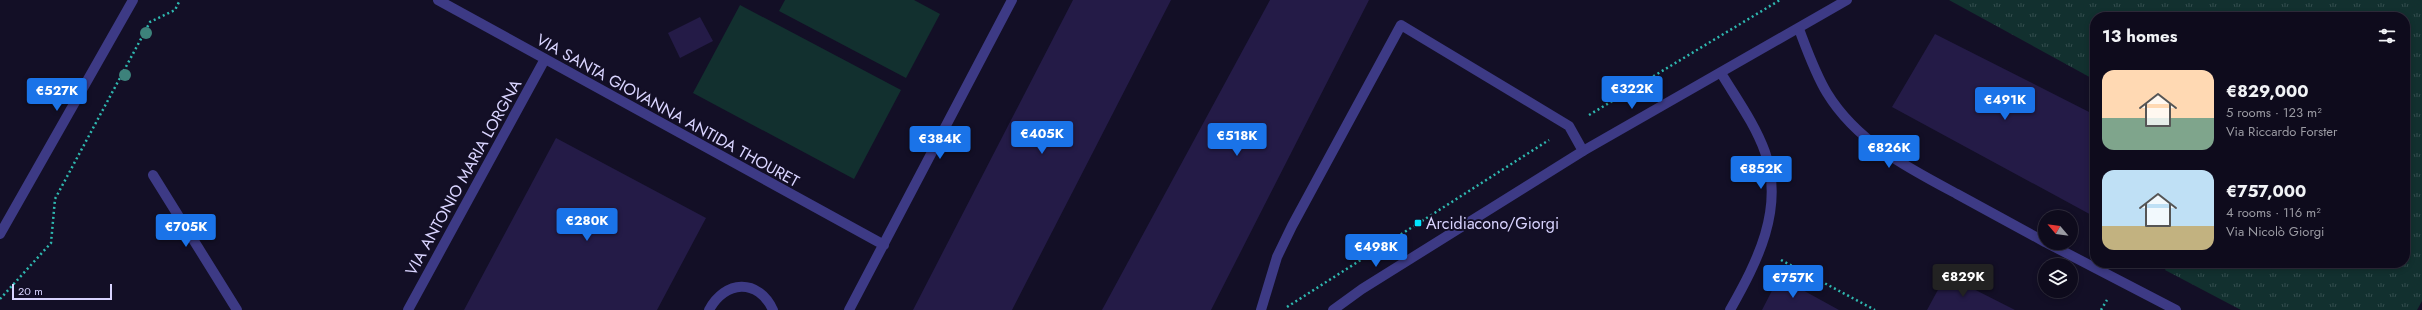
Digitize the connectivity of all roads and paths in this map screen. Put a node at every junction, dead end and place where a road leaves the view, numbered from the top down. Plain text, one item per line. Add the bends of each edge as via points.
1 (133, 0) edge
2 (180, 0) edge
3 (438, 0) edge
4 (1012, 0) edge
5 (1780, 0) edge
6 (1848, 0) edge
7 (1799, 29) junction
8 (545, 59) junction
9 (1721, 73) junction
10 (1570, 126) junction
11 (1583, 151) junction
12 (153, 175) dead end
13 (0, 234) edge
14 (2038, 238) edge
15 (884, 245) junction
16 (1761, 250) junction
17 (2061, 250) edge
18 (2090, 265) edge
19 (2096, 268) edge
20 (0, 299) edge
21 (237, 310) edge
22 (408, 310) edge
23 (709, 310) edge
24 (773, 310) edge
25 (849, 310) edge
26 (1261, 310) edge
27 (1283, 310) edge
28 (1333, 310) edge
29 (1730, 310) edge
30 (1875, 310) edge
31 (2176, 310) edge

1 - 13 street
2 - 20 path via 175,10 150,22 73,165 55,199 51,243
3 - 8 street, VIA SANTA GIOVANNA ANTIDA THOURET
4 - 15 street
5 - 10 path
6 - 7 street
7 - 9 street
7 - 14 street via 1828,94 1866,138 1917,174
8 - 15 street, VIA SANTA GIOVANNA ANTIDA THOURET
8 - 22 street, VIA ANTONIO MARIA LORGNA
9 - 11 street
9 - 16 street via 1757,135 1769,167 1771,208
10 - 11 street
10 - 26 street via 1401,25 1292,226 1272,271
10 - 27 path
11 - 28 street via 1362,289
12 - 21 street
15 - 25 street
16 - 29 street
16 - 30 path
17 - 18 street
19 - 31 street
23 - 24 street via 722,293 737,287 757,291 765,297

